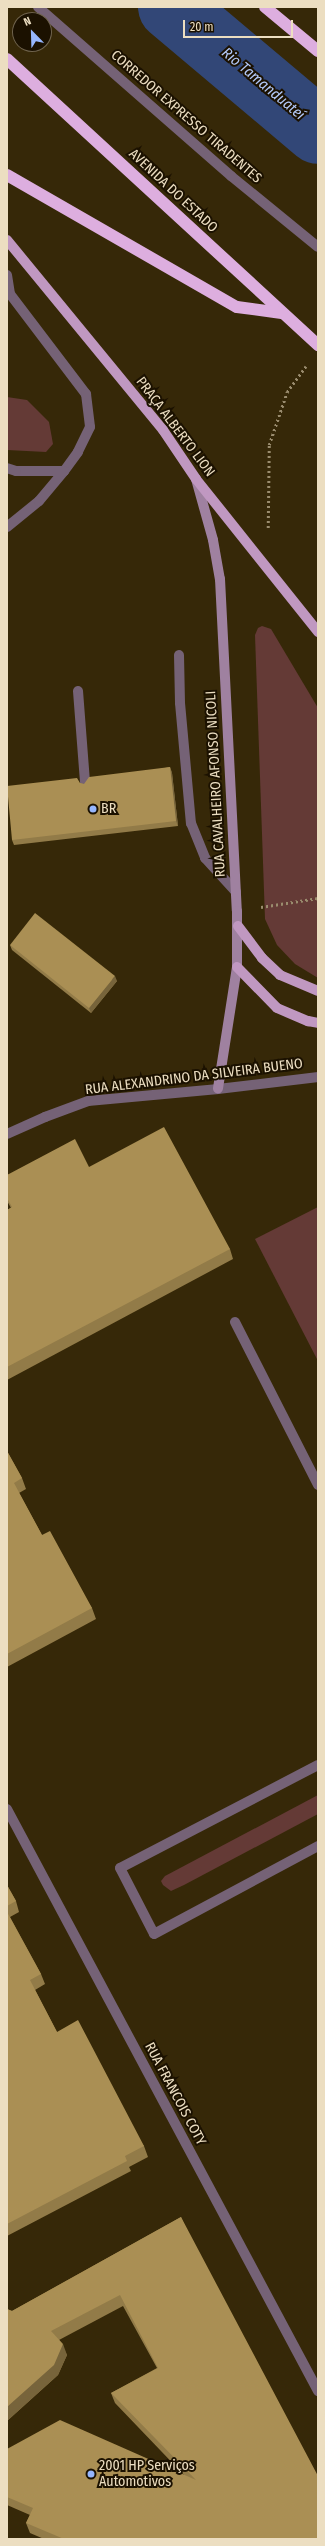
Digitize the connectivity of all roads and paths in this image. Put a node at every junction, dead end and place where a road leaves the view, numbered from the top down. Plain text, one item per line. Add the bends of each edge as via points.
1 (38, 7) edge
2 (265, 7) edge
3 (318, 51) edge
4 (7, 59) edge
5 (7, 176) edge
6 (7, 240) edge
7 (318, 247) edge
8 (7, 275) edge
9 (282, 313) junction
10 (318, 346) edge
11 (309, 362) dead end
12 (7, 468) edge
13 (64, 471) junction
14 (196, 479) junction
15 (7, 527) edge
16 (270, 572) junction
17 (318, 632) edge
18 (179, 655) dead end
19 (78, 691) dead end
20 (85, 783) edge
21 (236, 892) junction
22 (318, 898) edge
23 (237, 911) junction
24 (238, 926) junction
25 (238, 968) junction
26 (318, 991) edge
27 (318, 1023) edge
28 (318, 1077) edge
29 (218, 1089) junction
30 (7, 1134) edge
31 (235, 1322) dead end
32 (318, 1485) edge
33 (318, 1764) edge
34 (7, 1809) edge
35 (318, 1846) edge
36 (318, 2391) edge

1 - 7 street, CORREDOR EXPRESSO TIRADENTES via 231,176
2 - 3 highway
4 - 9 highway, AVENIDA DO ESTADO
5 - 9 highway via 238,307
6 - 14 main road, PRAÇA ALBERTO LION via 163,430
8 - 13 street via 10,294 86,394 90,427 78,452
9 - 10 highway, AVENIDA DO ESTADO
11 - 16 path via 287,392 269,445 267,502
12 - 13 street via 16,471
13 - 15 street via 40,501
14 - 16 main road, PRAÇA ALBERTO LION
14 - 21 street, RUA CAVALHEIRO AFONSO NICOLI via 213,540 220,579
16 - 17 main road, PRAÇA ALBERTO LION
18 - 21 street via 180,703 191,823 205,858
19 - 20 street
21 - 23 street, RUA CAVALHEIRO AFONSO NICOLI
22 - 23 path
23 - 24 street, RUA CAVALHEIRO AFONSO NICOLI
24 - 25 street, RUA CAVALHEIRO AFONSO NICOLI
24 - 26 main road via 262,958 280,975
25 - 27 main road via 276,1008 308,1022
25 - 29 street, RUA CAVALHEIRO AFONSO NICOLI
28 - 29 street, RUA ALEXANDRINO DA SILVEIRA BUENO
29 - 30 street, RUA ALEXANDRINO DA SILVEIRA BUENO via 88,1101
31 - 32 street
33 - 35 street via 120,1868 154,1934
34 - 36 street, RUA FRANCOIS COTY

